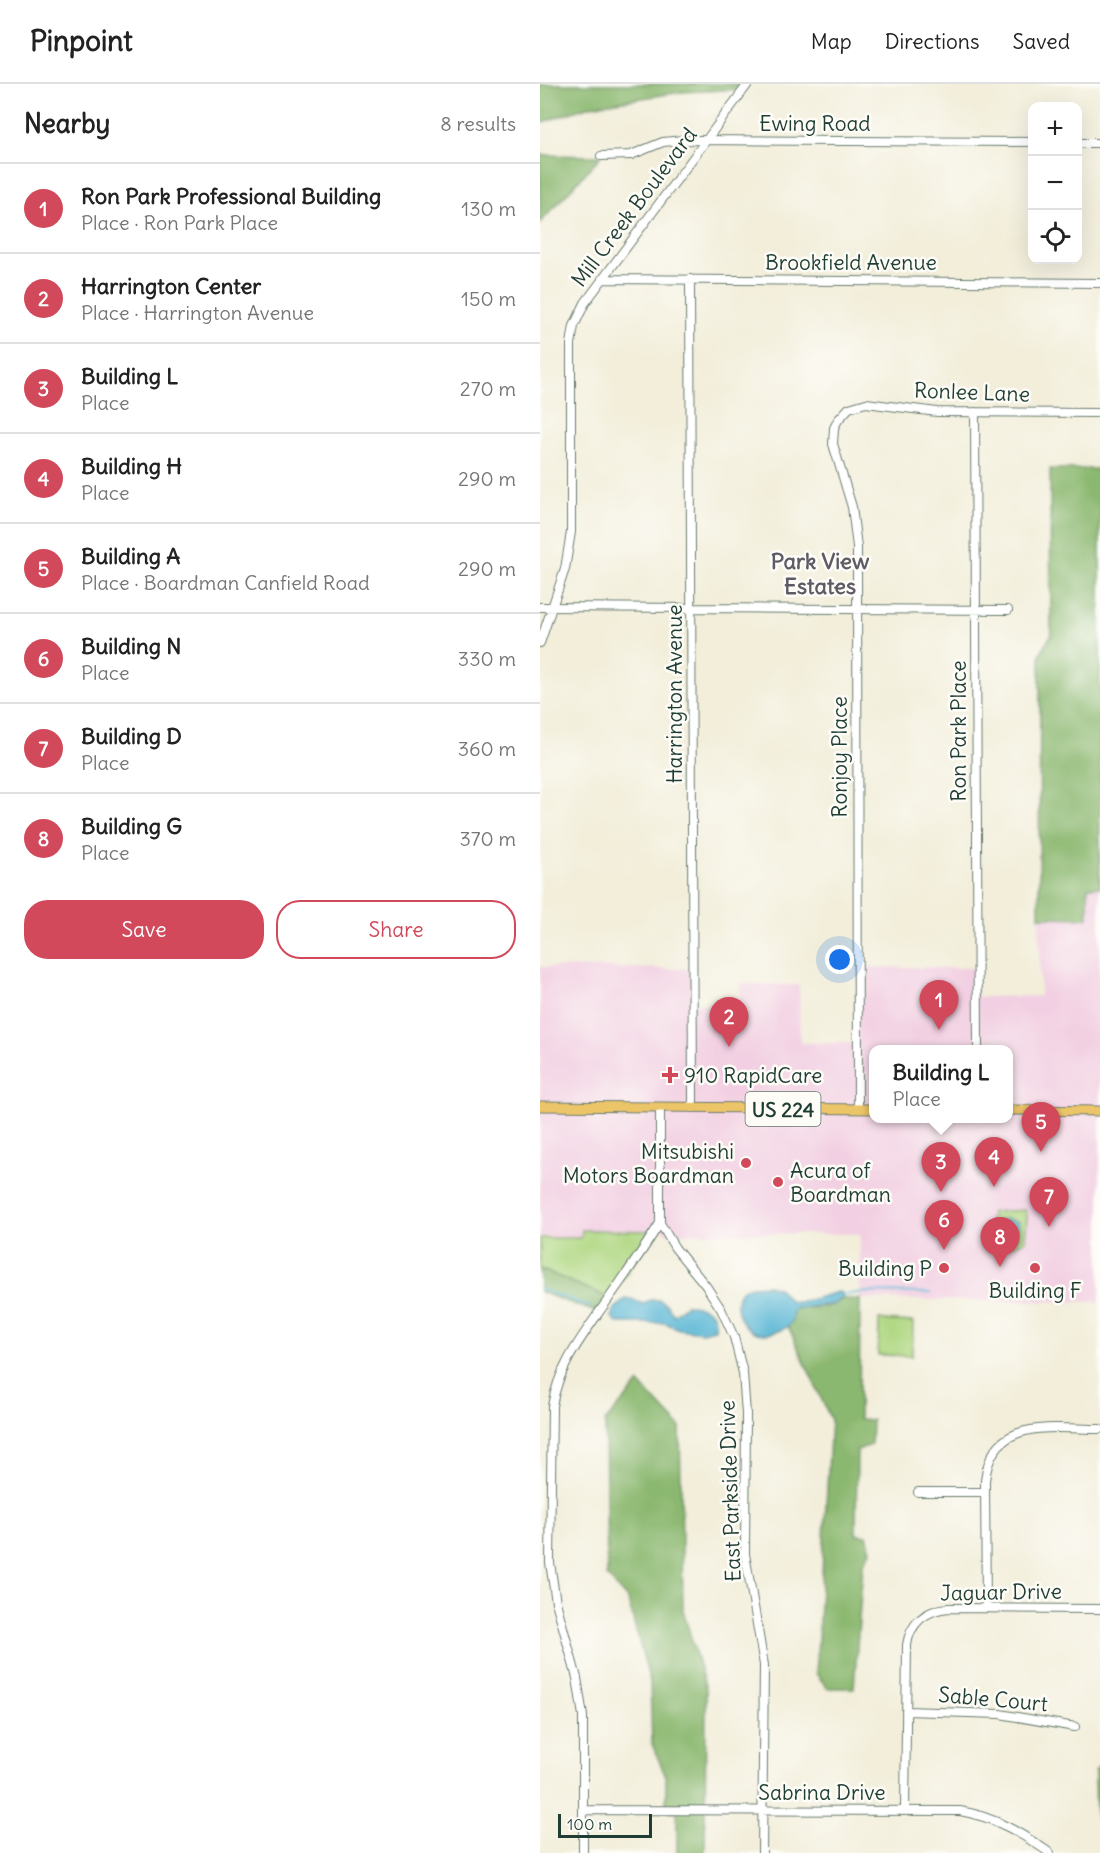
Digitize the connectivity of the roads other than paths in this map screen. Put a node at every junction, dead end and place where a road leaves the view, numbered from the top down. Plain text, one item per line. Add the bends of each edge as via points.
1 (748, 84) edge
2 (706, 140) junction
3 (1028, 142) edge
4 (1082, 142) edge
5 (1100, 143) edge
6 (601, 156) dead end
7 (602, 279) junction
8 (690, 279) junction
9 (1100, 283) edge
10 (845, 412) joint
11 (975, 412) junction
12 (1100, 413) edge
13 (540, 607) edge
14 (552, 608) junction
15 (691, 609) junction
16 (857, 609) junction
17 (976, 610) junction
18 (1008, 610) dead end
19 (540, 643) edge
20 (978, 1045) edge
21 (540, 1106) edge
22 (660, 1108) junction
23 (693, 1108) junction
24 (858, 1109) junction
25 (869, 1109) edge
26 (1013, 1110) edge
27 (1100, 1111) edge
28 (660, 1223) junction
29 (1100, 1429) edge
30 (918, 1492) dead end
31 (985, 1492) junction
32 (986, 1608) junction
33 (1100, 1609) edge
34 (906, 1711) junction
35 (1076, 1727) dead end
36 (583, 1810) junction
37 (905, 1810) junction
38 (762, 1811) junction
39 (583, 1853) edge
40 (762, 1853) edge
41 (1050, 1853) edge

1 - 2 street, Mill Creek Boulevard
2 - 3 street, Ewing Road
2 - 6 street, Ewing Road via 669,141 631,155
2 - 7 street, Mill Creek Boulevard
4 - 5 street
7 - 8 street, Brookfield Avenue
7 - 14 street, Mill Creek Boulevard via 581,309 572,334 571,532 565,569
8 - 9 street, Brookfield Avenue
8 - 15 street, Harrington Avenue
10 - 11 street, Ronlee Lane via 866,403 922,411
10 - 16 street, Ronjoy Place via 834,428 833,444 855,521
11 - 12 street, Ronlee Lane
11 - 17 street, Ron Park Place
13 - 14 street
14 - 15 street
14 - 19 street, Mill Creek Boulevard
15 - 16 street
15 - 23 street, Harrington Avenue
16 - 17 street
16 - 24 street, Ronjoy Place
17 - 18 street
17 - 20 street, Ron Park Place
21 - 22 main road, US 224
22 - 23 main road, US 224
22 - 28 street
23 - 24 main road, US 224
24 - 25 main road, US 224
26 - 27 main road
28 - 36 street via 569,1358 557,1382 552,1406 550,1563 581,1703
28 - 38 street, East Parkside Drive via 721,1309 734,1337 743,1373 745,1554 764,1665
29 - 31 street via 1035,1428 1010,1436 992,1455
30 - 31 street
31 - 32 street
32 - 33 street, Jaguar Drive
32 - 34 street, Jaguar Drive via 940,1609 915,1624 907,1645
34 - 35 street, Sable Court via 1000,1714
34 - 37 street, Jaguar Drive
36 - 38 street, Sabrina Drive
36 - 39 street
37 - 38 street, Sabrina Drive
37 - 41 street, Sabrina Drive via 960,1811 990,1818 1017,1830
38 - 40 street, East Parkside Drive

